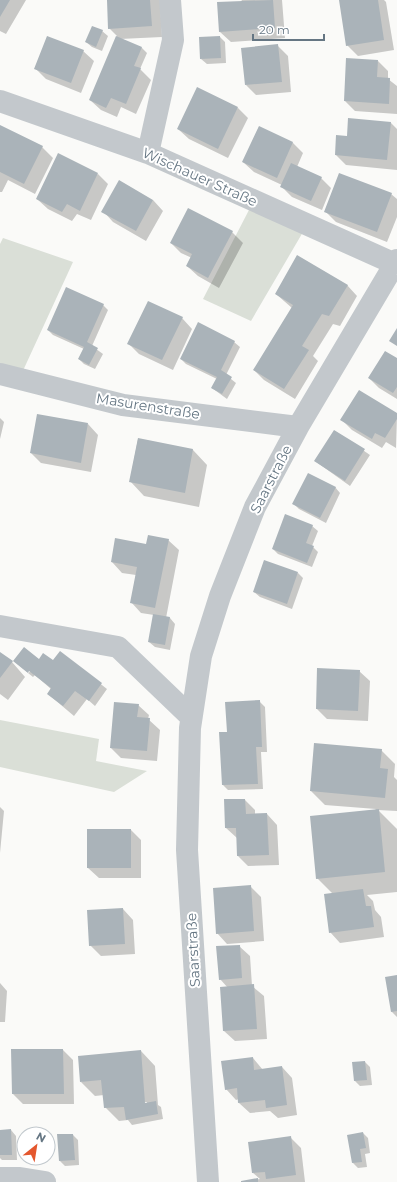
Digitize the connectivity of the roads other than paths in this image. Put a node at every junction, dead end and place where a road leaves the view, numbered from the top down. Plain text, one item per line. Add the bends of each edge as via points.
1 (170, 0) edge
2 (0, 101) edge
3 (148, 153) junction
4 (396, 262) edge
5 (0, 374) edge
6 (298, 426) junction
7 (0, 626) edge
8 (191, 717) junction
9 (0, 1178) edge
10 (44, 1182) edge
11 (208, 1182) edge

1 - 3 street via 173,40
2 - 3 street, Wischauer Straße
3 - 4 street, Wischauer Straße
4 - 6 street, Saarstraße
5 - 6 street, Masurenstraße via 123,405
6 - 8 street, Saarstraße via 255,507 220,596 201,656
7 - 8 street via 118,647
8 - 11 street, Saarstraße via 187,850
9 - 10 street

